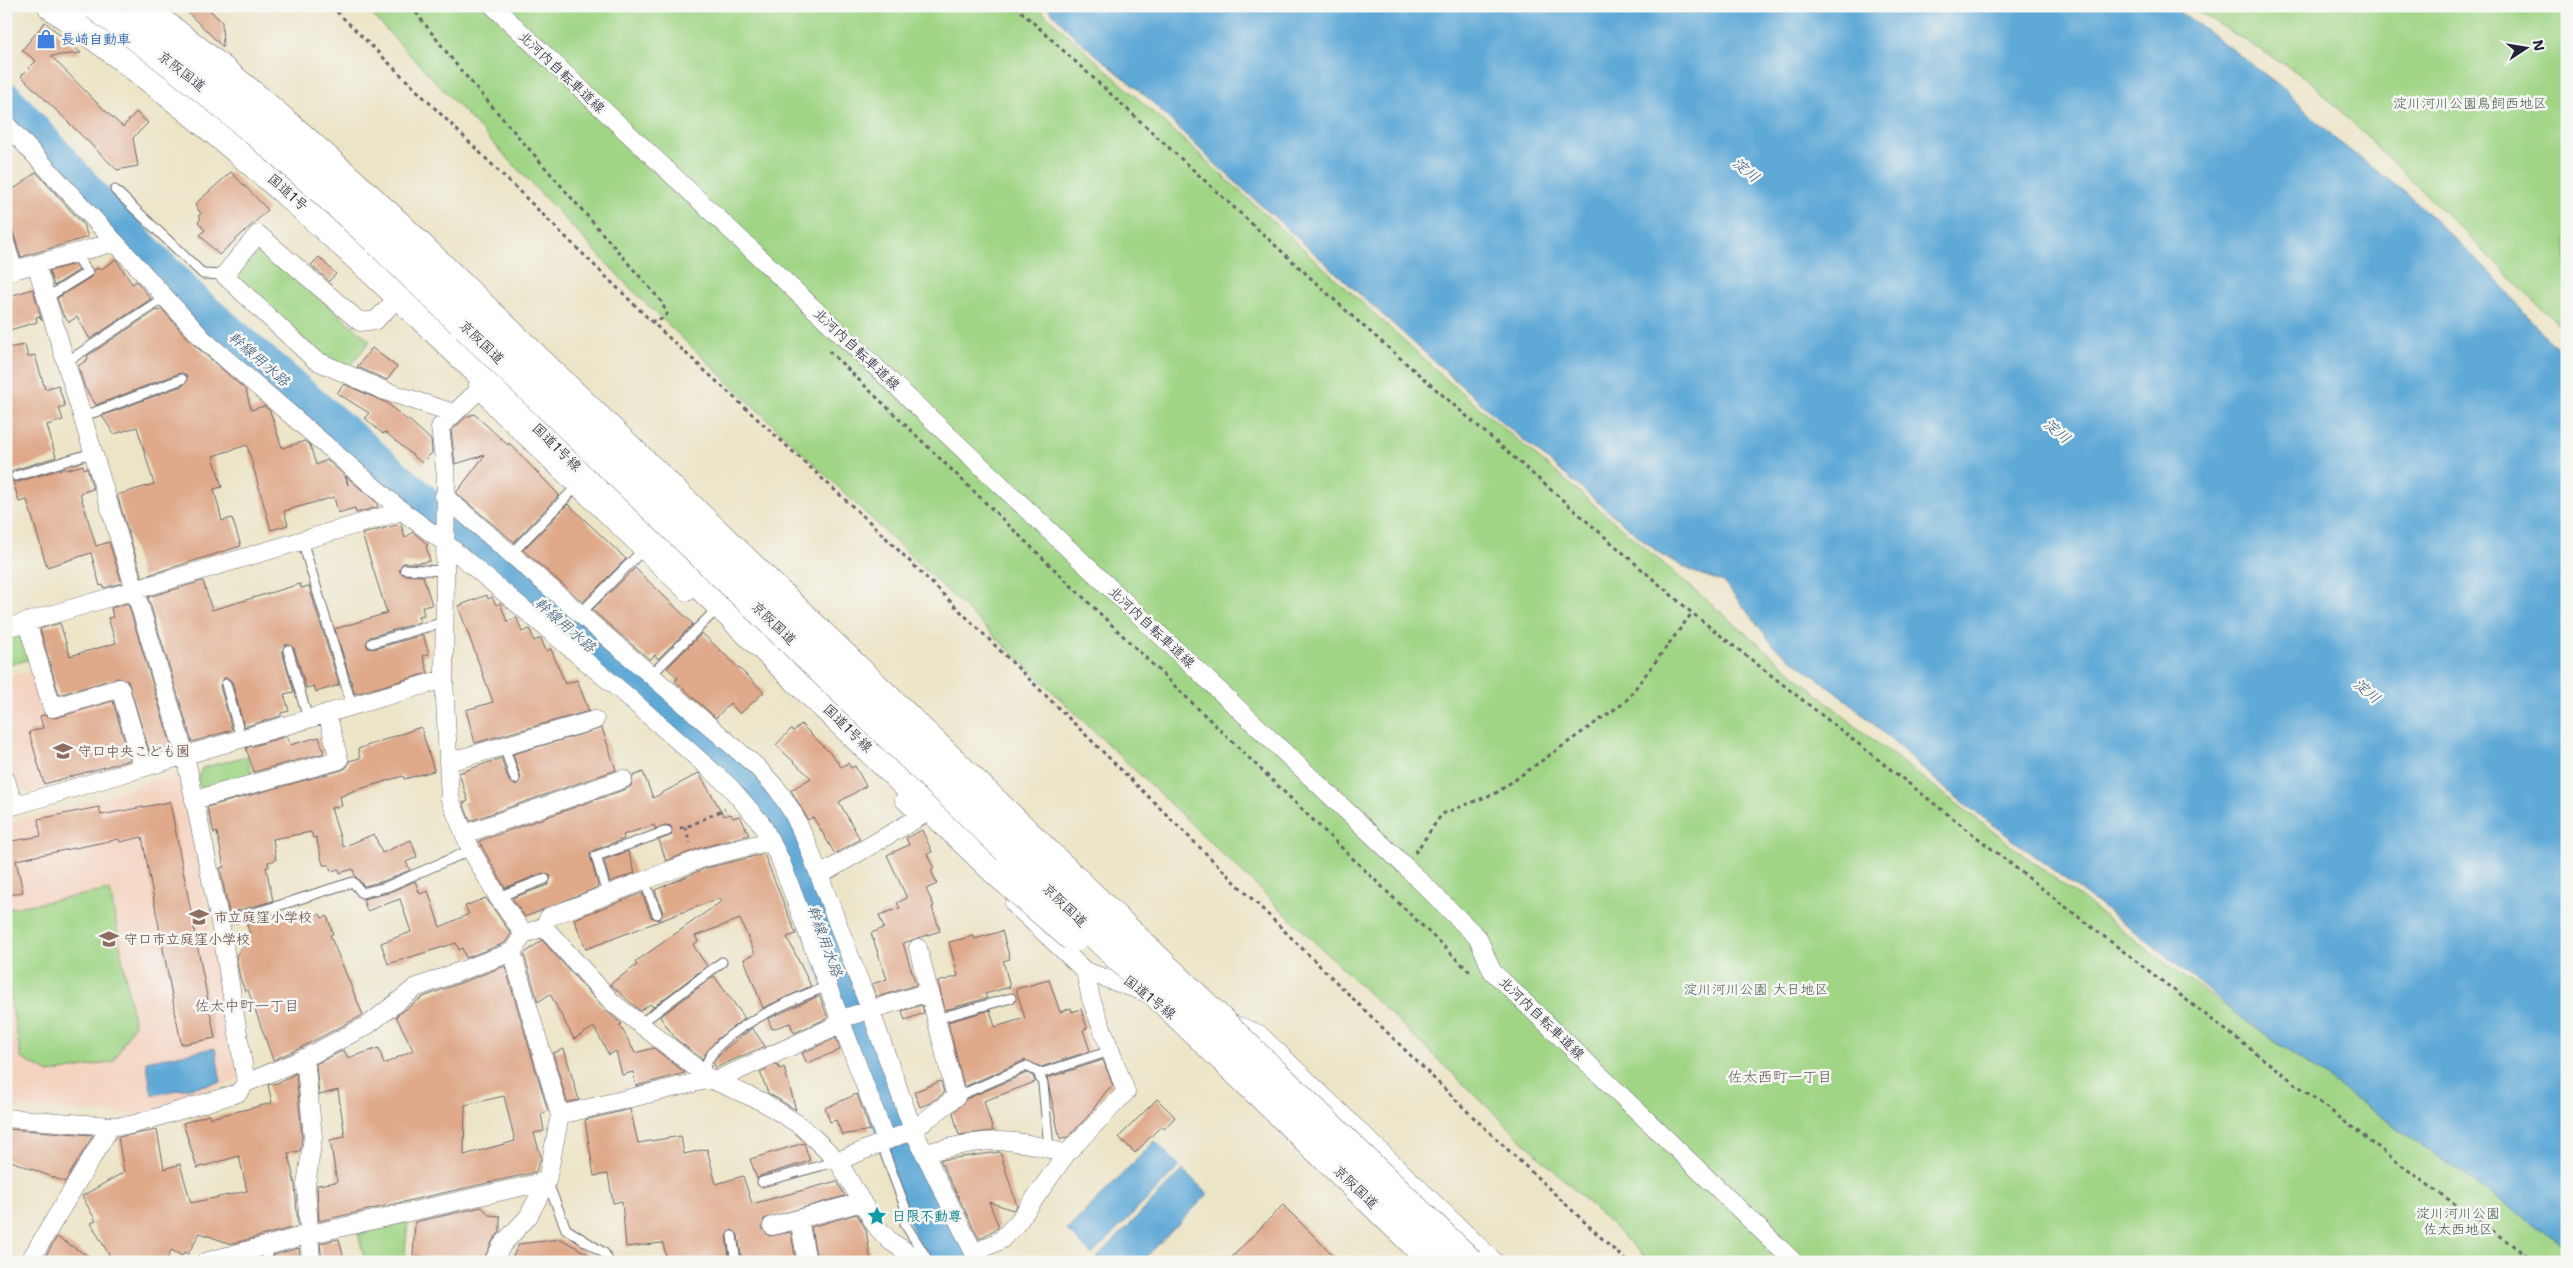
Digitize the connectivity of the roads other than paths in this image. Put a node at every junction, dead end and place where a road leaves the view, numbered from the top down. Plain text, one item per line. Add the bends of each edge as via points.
1 (52, 6) edge
2 (95, 6) edge
3 (139, 6) edge
4 (159, 6) edge
5 (493, 6) edge
6 (237, 82) junction
7 (6, 124) edge
8 (115, 190) dead end
9 (6, 231) edge
10 (115, 242) junction
11 (74, 253) junction
12 (36, 264) junction
13 (12, 271) edge
14 (224, 275) junction
15 (401, 296) junction
16 (165, 297) junction
17 (46, 298) junction
18 (426, 320) junction
19 (66, 363) junction
20 (182, 380) dead end
21 (480, 388) junction
22 (507, 398) joint
23 (454, 413) junction
24 (82, 417) junction
25 (92, 453) junction
26 (16, 476) dead end
27 (576, 486) junction
28 (444, 499) junction
29 (402, 511) junction
30 (444, 539) junction
31 (302, 540) junction
32 (643, 550) junction
33 (511, 554) junction
34 (405, 569) dead end
35 (444, 571) junction
36 (134, 590) junction
37 (580, 614) junction
38 (711, 615) junction
39 (27, 622) junction
40 (444, 622) junction
41 (6, 628) edge
42 (372, 643) dead end
43 (288, 650) dead end
44 (651, 675) junction
45 (444, 679) junction
46 (226, 684) dead end
47 (352, 706) junction
48 (328, 713) junction
49 (308, 719) junction
50 (595, 720) dead end
51 (241, 738) junction
52 (504, 746) junction
53 (185, 755) junction
54 (448, 762) junction
55 (143, 767) junction
56 (515, 778) dead end
57 (622, 779) dead end
58 (6, 780) edge
59 (194, 800) junction
60 (10, 807) edge
61 (921, 816) junction
62 (668, 831) road end
63 (770, 840) junction
64 (468, 842) junction
65 (820, 875) junction
66 (545, 879) dead end
67 (644, 880) junction
68 (608, 894) junction
69 (498, 897) junction
70 (657, 914) dead end
71 (220, 922) junction
72 (544, 927) junction
73 (524, 934) junction
74 (918, 948) dead end
75 (512, 952) junction
76 (722, 962) dead end
77 (1085, 971) junction
78 (828, 986) junction
79 (929, 992) junction
80 (1011, 998) dead end
81 (867, 1010) junction
82 (936, 1019) junction
83 (842, 1020) junction
84 (640, 1024) junction
85 (1205, 1040) junction
86 (1110, 1050) junction
87 (305, 1058) junction
88 (1038, 1074) junction
89 (709, 1078) junction
90 (246, 1083) junction
91 (956, 1096) junction
92 (560, 1115) junction
93 (6, 1118) edge
94 (111, 1126) junction
95 (911, 1131) junction
96 (886, 1141) junction
97 (1049, 1148) junction
98 (924, 1153) junction
99 (1066, 1154) junction
100 (838, 1161) junction
101 (547, 1181) junction
102 (762, 1182) dead end
103 (862, 1202) junction
104 (799, 1219) junction
105 (772, 1226) dead end
106 (307, 1235) junction
107 (732, 1236) dead end
108 (268, 1253) edge
109 (29, 1262) edge
110 (205, 1262) edge
111 (311, 1262) edge
112 (493, 1262) edge
113 (609, 1262) edge
114 (736, 1262) edge
115 (807, 1262) edge
116 (916, 1262) edge
117 (929, 1262) edge
118 (1434, 1262) edge
119 (1470, 1262) edge
120 (1495, 1262) edge
121 (1794, 1262) edge

1 - 15 highway, 国道1号 via 144,72 204,121 336,234
2 - 85 highway, 京阪国道, bridge via 220,101 299,168
3 - 6 highway, 京阪国道, bridge
4 - 6 highway, bridge
5 - 121 street, 北河内自転車道線 via 1405,866 1478,938 1492,971
6 - 119 highway, 京阪国道, bridge via 394,221
7 - 10 street
8 - 14 lane via 203,274
9 - 13 lane
10 - 11 street
10 - 16 street
11 - 12 street
11 - 17 lane via 88,272
12 - 13 street
12 - 17 street
14 - 15 street via 258,234 360,322 376,320
14 - 23 street via 315,360 385,391
15 - 18 highway, 国道1号
16 - 19 lane
16 - 29 street via 203,340
17 - 19 street
18 - 21 street
18 - 22 highway, 国道1号
19 - 24 street
20 - 24 lane
21 - 23 street
21 - 27 street via 496,408
22 - 85 highway, 国道1号線, bridge via 999,874 1074,938
23 - 28 street via 440,427 446,476
24 - 25 street
25 - 26 lane
25 - 36 street
27 - 32 street
27 - 33 lane
28 - 30 street
28 - 33 street
29 - 30 street
29 - 31 street
30 - 35 street
30 - 63 street via 729,786 761,823
31 - 36 street
31 - 47 lane
32 - 37 lane
32 - 38 street
33 - 37 street
34 - 35 lane
35 - 40 street
36 - 39 street
36 - 53 street
37 - 44 street
38 - 44 lane
38 - 61 street
39 - 41 street
39 - 55 street via 52,708 120,688
40 - 42 lane
40 - 45 street
43 - 49 lane
44 - 65 street via 757,767 778,790 793,813
45 - 47 street
45 - 54 street
46 - 51 lane
47 - 48 street
48 - 49 street
48 - 59 street via 340,760
49 - 51 street
50 - 52 street
51 - 53 street
52 - 54 street
52 - 56 lane
53 - 55 street
53 - 59 street
54 - 64 street via 450,799
55 - 60 street
57 - 64 street
58 - 60 street
59 - 71 street
61 - 65 street
61 - 77 street
62 - 68 lane via 596,856
63 - 67 street via 703,858
63 - 78 street
64 - 69 street
64 - 71 lane via 386,887 362,893 353,882 264,912
65 - 81 street
66 - 69 lane
67 - 68 street
67 - 70 lane
68 - 72 street via 549,917
69 - 73 street
71 - 90 street
72 - 73 street
72 - 84 street via 612,1002
73 - 75 street
74 - 79 street
75 - 87 street via 415,988 368,1025
75 - 92 street
76 - 84 lane
77 - 86 street via 1091,999
77 - 120 street via 1259,1034
78 - 83 street
78 - 89 lane via 789,1001 728,1037 711,1055
79 - 81 street
79 - 82 street
80 - 82 lane
81 - 83 street
81 - 95 street
82 - 91 street
83 - 89 street
83 - 96 street
84 - 89 street
85 - 118 highway, 京阪国道, bridge
86 - 88 lane
86 - 99 street via 1126,1092
87 - 90 street
87 - 106 street via 313,1137 306,1185
88 - 91 lane via 1027,1066
88 - 97 lane via 1043,1084
89 - 92 street
89 - 100 street via 763,1102 801,1126
90 - 94 street via 238,1093 131,1125
91 - 95 street
92 - 101 street
93 - 94 street
94 - 109 street
95 - 96 street
95 - 98 street
96 - 100 street
96 - 117 lane via 907,1212 905,1224
97 - 98 street via 1034,1143 999,1140 969,1142
97 - 99 street
98 - 99 street via 974,1252 1001,1240 1018,1222
100 - 102 lane
100 - 103 street
101 - 106 street
101 - 112 street via 528,1217 502,1245
101 - 113 lane via 566,1229 604,1253
103 - 104 street
103 - 116 street via 876,1226
104 - 105 street
104 - 115 street
106 - 108 street
106 - 111 street
107 - 114 lane
108 - 110 street

